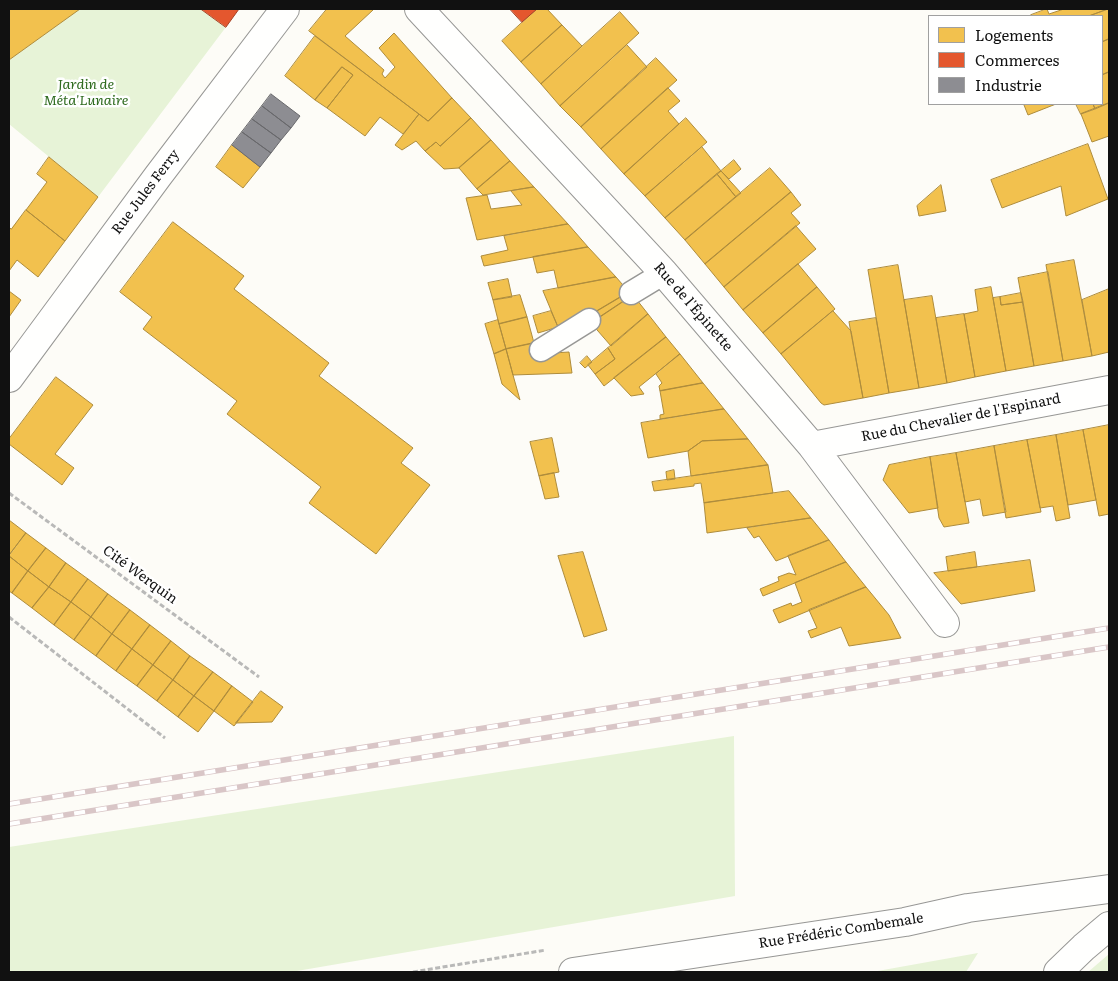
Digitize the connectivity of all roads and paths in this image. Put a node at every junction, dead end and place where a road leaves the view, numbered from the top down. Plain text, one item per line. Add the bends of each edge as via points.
1 (285, 9) edge
2 (419, 9) edge
3 (664, 273) junction
4 (631, 293) dead end
5 (589, 320) dead end
6 (541, 350) dead end
7 (9, 378) edge
8 (1109, 390) edge
9 (812, 446) junction
10 (9, 493) edge
11 (9, 617) edge
12 (945, 623) dead end
13 (258, 676) dead end
14 (165, 738) dead end
15 (1109, 889) edge
16 (1109, 926) edge
17 (573, 972) edge
18 (1058, 972) edge

1 - 7 street, Rue Jules Ferry
2 - 3 street, Rue de l'Épinette
3 - 4 lane
3 - 9 street, Rue de l'Épinette
5 - 6 lane
8 - 9 street, Rue du Chevalier de l'Espinard
9 - 12 street, Rue de l'Épinette
10 - 13 path, Cité Werquin
11 - 14 path
15 - 17 street, Rue Frédéric Combemale via 968,908 905,922
16 - 18 street

